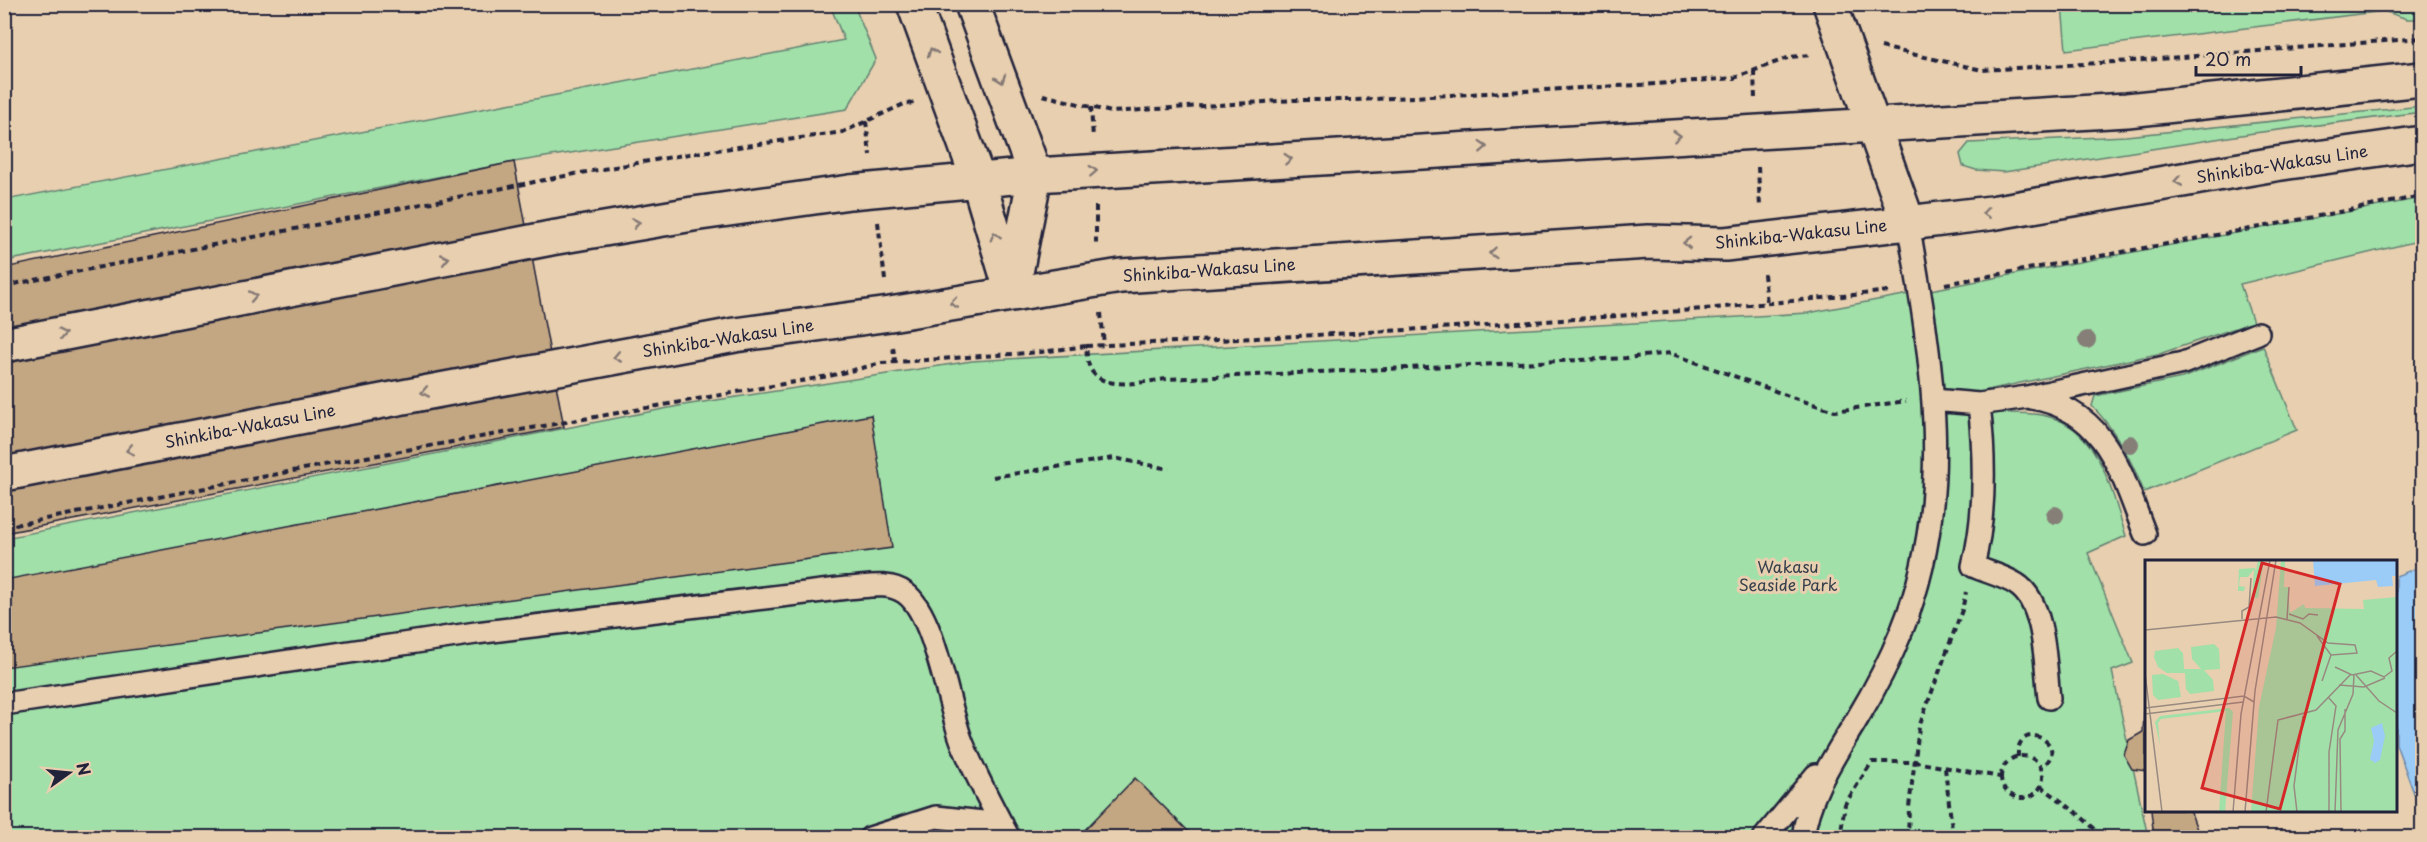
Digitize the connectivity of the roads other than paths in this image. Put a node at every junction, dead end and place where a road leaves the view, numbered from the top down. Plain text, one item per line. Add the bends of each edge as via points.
1 (914, 4) edge
2 (972, 4) edge
3 (1830, 4) edge
4 (2422, 79) edge
5 (1873, 124) junction
6 (2422, 143) edge
7 (1035, 175) junction
8 (978, 179) junction
9 (1908, 224) junction
10 (1012, 292) junction
11 (2258, 333) dead end
12 (4, 345) edge
13 (2027, 398) junction
14 (1934, 400) junction
15 (1979, 405) junction
16 (4, 474) edge
17 (2145, 534) dead end
18 (2049, 699) dead end
19 (4, 704) edge
20 (1838, 749) junction
21 (1005, 831) edge
22 (870, 837) edge
23 (1764, 837) edge
24 (1803, 837) edge

8 -> 1 street
2 -> 7 street
3 - 5 street
4 - 5 street via 2150,108
7 -> 5 street
5 - 9 street
6 -> 9 street, Shinkiba-Wakasu Line
7 - 8 street
7 - 10 street
10 -> 8 street
12 -> 8 street via 551,238 693,214
9 -> 10 street, Shinkiba-Wakasu Line via 1725,244 1637,243 1121,276
9 - 14 lane
10 -> 16 street, Shinkiba-Wakasu Line via 690,343
11 - 13 lane via 2183,363
13 - 15 lane
13 - 17 lane via 2054,403 2086,420 2097,431 2117,463
14 - 15 lane
14 - 20 lane via 1934,503 1920,577 1902,630 1871,695
15 - 18 lane via 1983,476 1973,566 2017,584 2035,605
19 - 21 lane via 476,633 890,585 907,594 924,620 961,741
20 - 23 lane
20 - 24 lane via 1815,794
21 - 22 lane via 936,817

